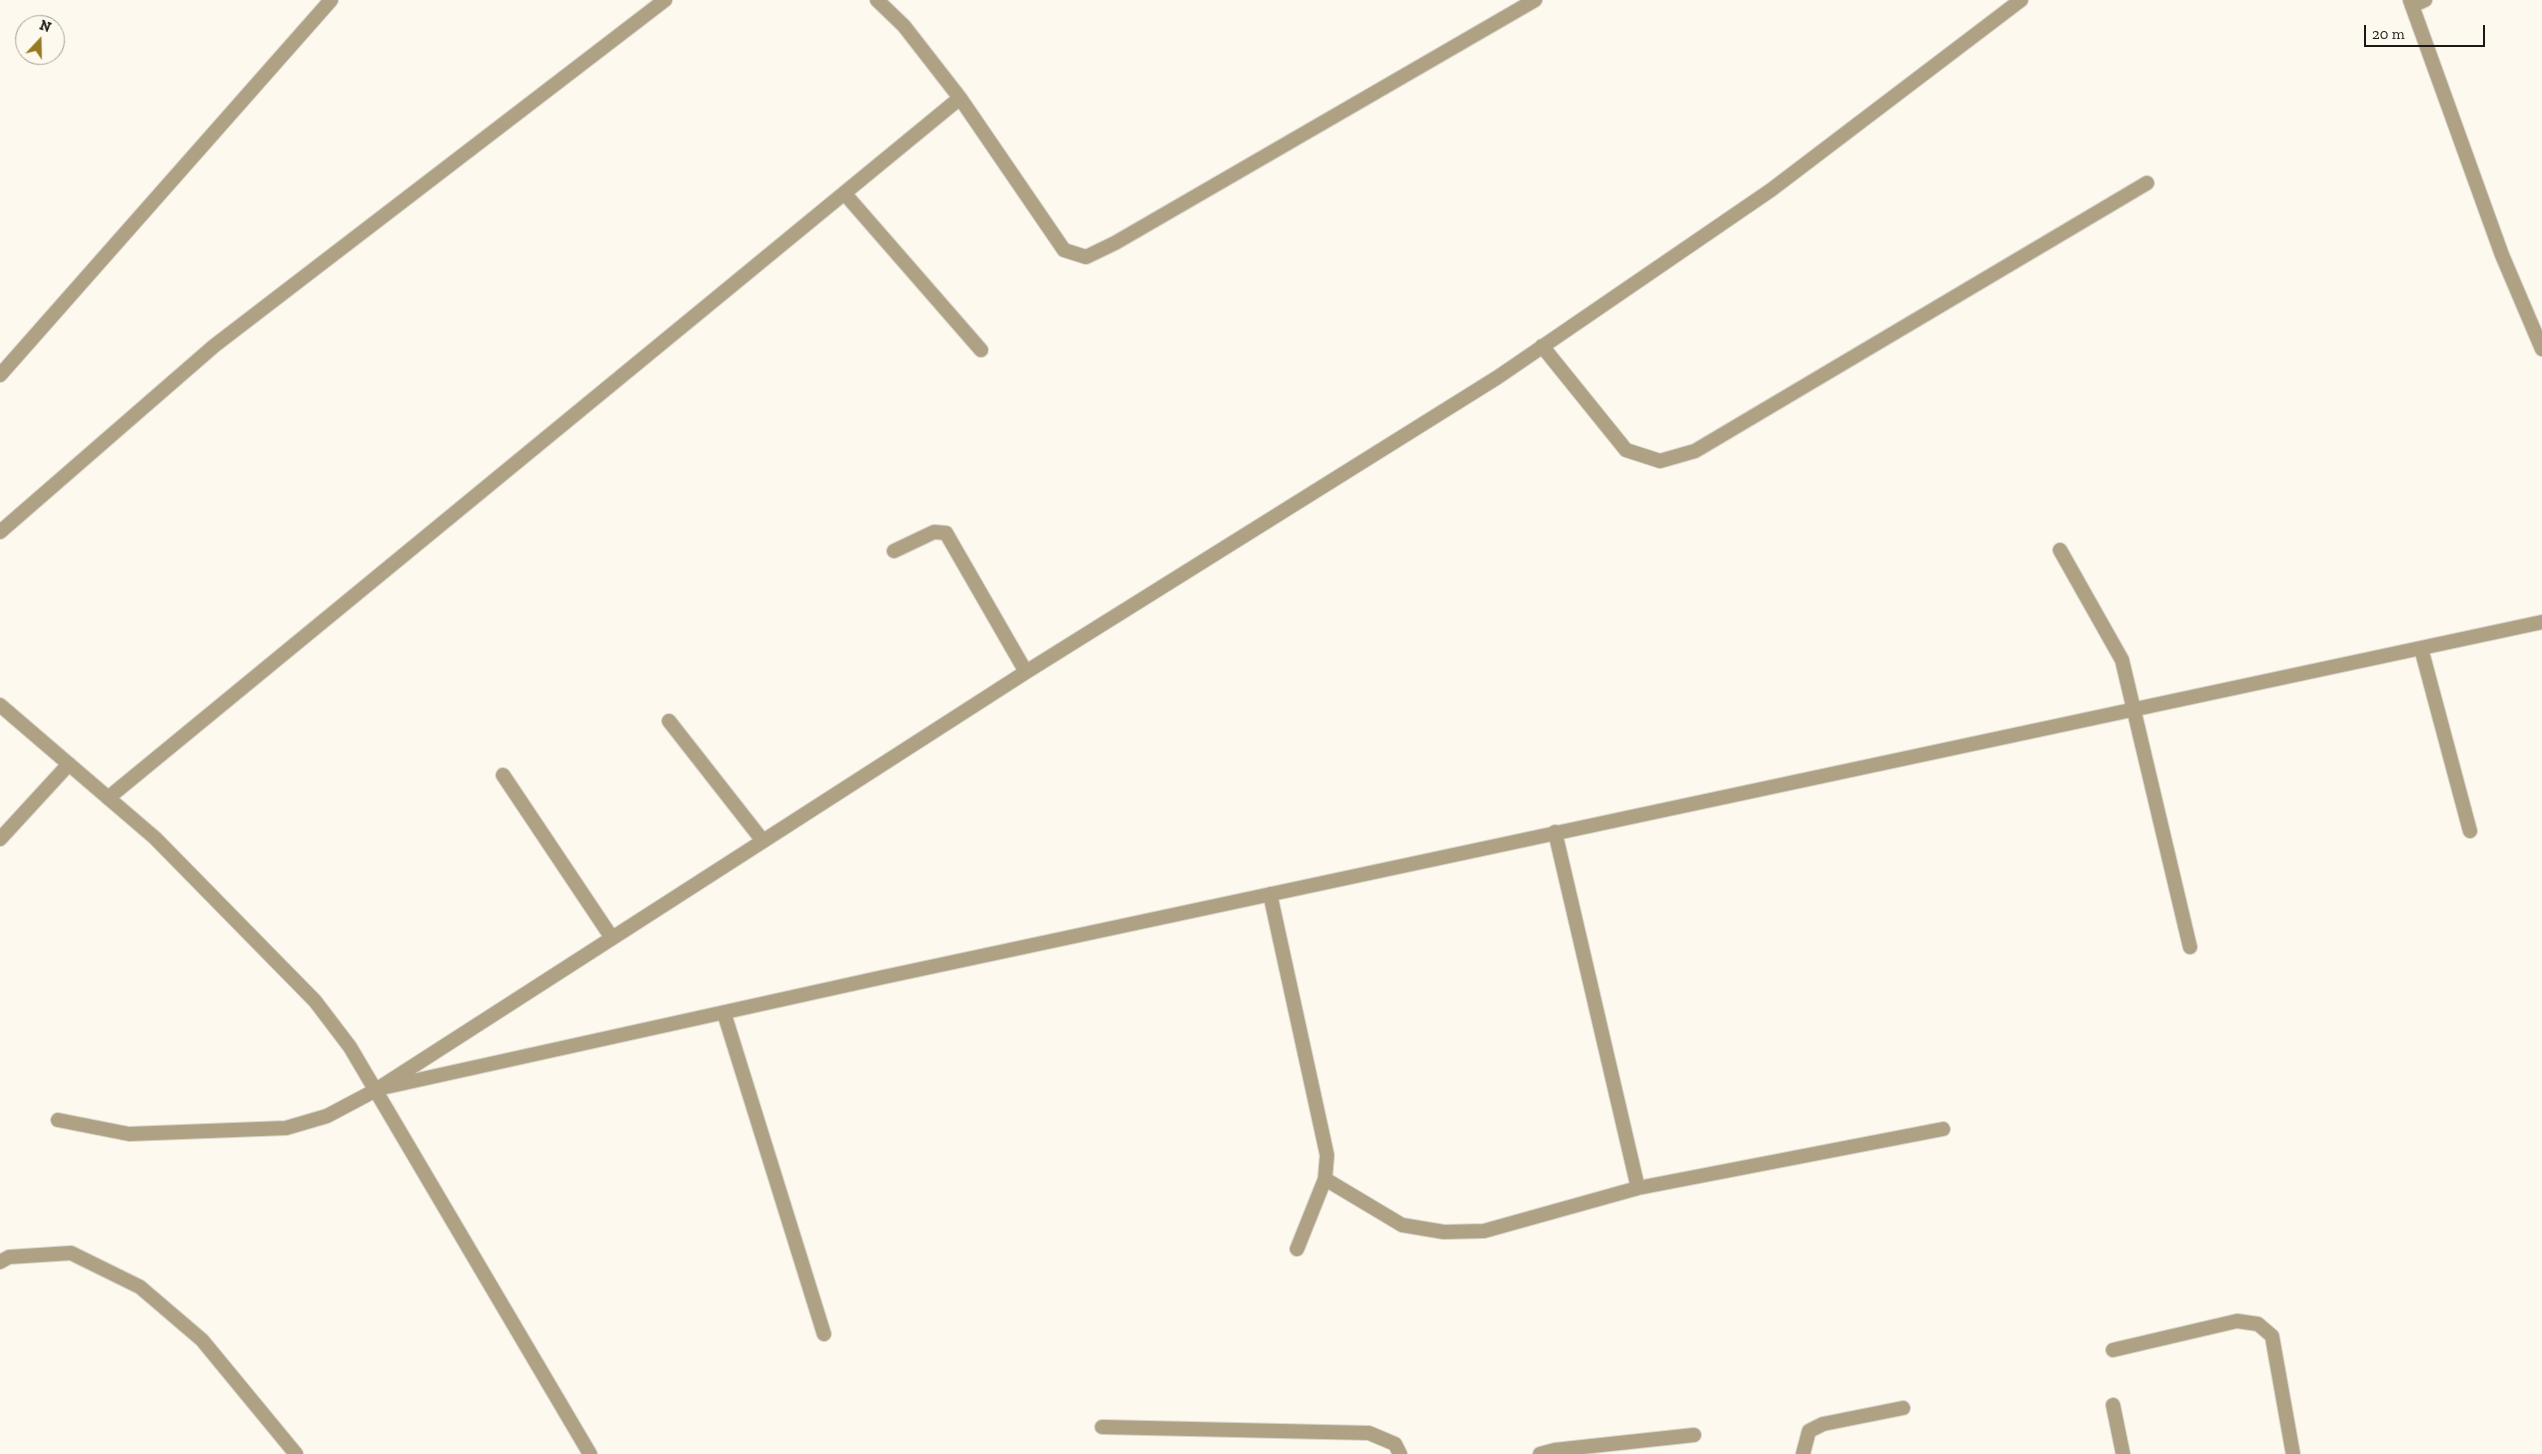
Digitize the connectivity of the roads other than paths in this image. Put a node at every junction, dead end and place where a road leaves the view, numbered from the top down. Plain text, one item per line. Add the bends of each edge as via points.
1 (330, 0) edge
2 (665, 0) edge
3 (877, 0) edge
4 (1535, 0) edge
5 (2021, 0) edge
6 (2425, 0) edge
7 (2411, 3) edge
8 (960, 98) junction
9 (2146, 183) dead end
10 (845, 194) junction
11 (1542, 346) junction
12 (2542, 349) edge
13 (981, 350) dead end
14 (0, 375) edge
15 (0, 532) edge
16 (2060, 550) dead end
17 (894, 551) dead end
18 (2542, 622) edge
19 (2421, 648) junction
20 (1026, 672) junction
21 (0, 705) edge
22 (2135, 708) junction
23 (669, 721) dead end
24 (69, 764) junction
25 (503, 775) dead end
26 (108, 798) junction
27 (2470, 831) dead end
28 (1555, 832) junction
29 (0, 839) edge
30 (763, 841) junction
31 (1270, 894) junction
32 (612, 938) junction
33 (2190, 946) dead end
34 (724, 1012) junction
35 (376, 1090) junction
36 (58, 1120) dead end
37 (1943, 1129) dead end
38 (1325, 1179) junction
39 (1638, 1188) junction
40 (1297, 1249) dead end
41 (0, 1262) edge
42 (824, 1334) dead end
43 (2113, 1350) dead end
44 (2113, 1405) dead end
45 (1902, 1408) dead end
46 (1102, 1428) dead end
47 (1694, 1435) dead end
48 (296, 1454) edge
49 (590, 1454) edge
50 (1400, 1454) edge
51 (1540, 1454) edge
52 (1803, 1454) edge
53 (2123, 1454) edge
54 (2293, 1454) edge

1 - 14 street
2 - 15 street via 214,346
3 - 8 street via 904,26
4 - 8 street via 1086,257 1064,250
5 - 11 street via 1771,190
6 - 7 street
7 - 12 street via 2502,255
8 - 10 street
9 - 11 street via 1695,451 1660,461 1626,450
10 - 13 street
10 - 26 street
11 - 20 street
16 - 22 street via 2122,660
17 - 20 street via 934,532 946,533
18 - 19 street
19 - 22 street
19 - 27 street
20 - 30 street
21 - 24 street
22 - 28 street
22 - 33 street
23 - 30 street
24 - 26 street
24 - 29 street
25 - 32 street
26 - 35 street via 155,838 315,1001 350,1047
28 - 31 street
28 - 39 street
30 - 32 street
31 - 34 street
31 - 38 street via 1327,1155
32 - 35 street
34 - 35 street
34 - 42 street
35 - 36 street via 327,1116 286,1128 129,1134
35 - 49 street
37 - 39 street
38 - 39 street via 1402,1225 1444,1232 1484,1231
38 - 40 street
41 - 48 street via 9,1257 70,1253 140,1287 202,1340
43 - 54 street via 2237,1321 2258,1324 2272,1336
44 - 53 street
45 - 52 street via 1823,1424 1809,1431
46 - 50 street via 1369,1433 1395,1444
47 - 51 street

